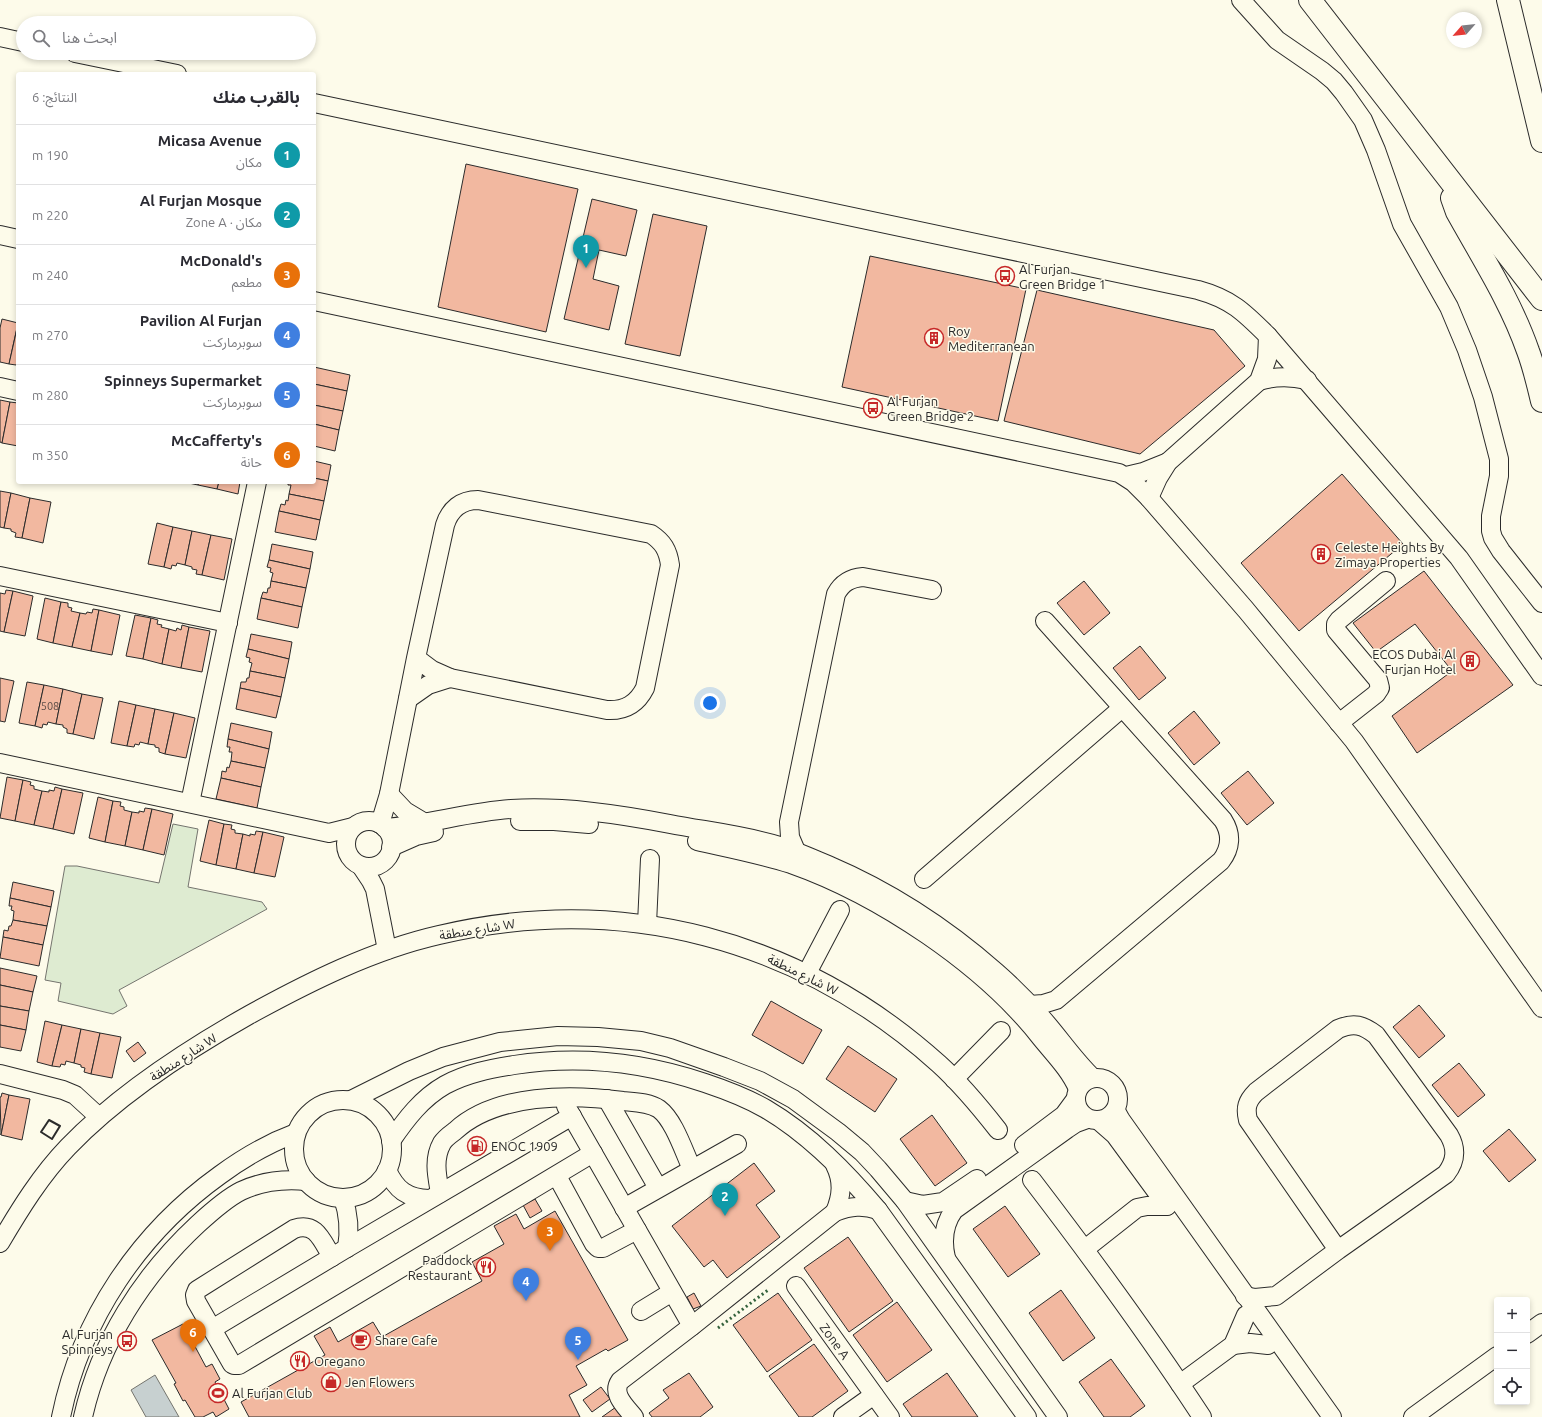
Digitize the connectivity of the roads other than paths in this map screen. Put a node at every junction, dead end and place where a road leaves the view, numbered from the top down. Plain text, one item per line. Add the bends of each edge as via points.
1 (1241, 0) edge
2 (1310, 0) edge
3 (1508, 0) edge
4 (0, 37) edge
5 (16, 40) edge
6 (109, 60) edge
7 (166, 72) edge
8 (316, 103) edge
9 (1542, 141) edge
10 (1444, 172) junction
11 (0, 235) edge
12 (16, 238) edge
13 (1542, 300) edge
14 (316, 301) edge
15 (1268, 336) junction
16 (1307, 380) junction
17 (1259, 381) junction
18 (0, 388) edge
19 (16, 391) edge
20 (1542, 401) edge
21 (1168, 462) junction
22 (1126, 476) junction
23 (257, 484) edge
24 (1149, 498) junction
25 (0, 576) edge
26 (1386, 581) dead end
27 (932, 590) dead end
28 (1542, 604) edge
29 (1045, 621) dead end
30 (228, 623) junction
31 (416, 658) junction
32 (1542, 676) edge
33 (450, 678) junction
34 (408, 699) junction
35 (1122, 708) junction
36 (1339, 723) junction
37 (0, 763) edge
38 (389, 794) junction
39 (190, 804) junction
40 (790, 822) junction
41 (425, 823) junction
42 (382, 826) junction
43 (353, 827) junction
44 (329, 833) junction
45 (765, 842) junction
46 (346, 848) junction
47 (392, 848) junction
48 (796, 851) junction
49 (650, 859) dead end
50 (380, 865) junction
51 (361, 866) junction
52 (924, 879) dead end
53 (375, 889) junction
54 (840, 910) dead end
55 (647, 924) junction
56 (387, 950) junction
57 (807, 974) junction
58 (1056, 1000) junction
59 (1030, 1005) junction
60 (1542, 1008) edge
61 (1048, 1025) junction
62 (1001, 1031) dead end
63 (0, 1074) edge
64 (1093, 1078) junction
65 (954, 1079) junction
66 (1077, 1095) junction
67 (561, 1097) junction
68 (607, 1099) junction
69 (350, 1100) junction
70 (1116, 1111) junction
71 (572, 1116) junction
72 (99, 1117) junction
73 (1093, 1120) junction
74 (998, 1130) dead end
75 (296, 1133) junction
76 (391, 1141) junction
77 (737, 1144) dead end
78 (593, 1154) junction
79 (834, 1162) junction
80 (692, 1169) junction
81 (387, 1170) junction
82 (557, 1176) junction
83 (1146, 1178) junction
84 (1032, 1180) dead end
85 (306, 1181) junction
86 (658, 1188) junction
87 (435, 1196) junction
88 (343, 1198) junction
89 (905, 1201) junction
90 (1167, 1206) junction
91 (624, 1208) junction
92 (1137, 1208) junction
93 (878, 1210) junction
94 (835, 1212) junction
95 (637, 1230) junction
96 (0, 1243) edge
97 (347, 1248) junction
98 (1085, 1249) junction
99 (1338, 1250) junction
100 (332, 1257) junction
101 (946, 1258) junction
102 (796, 1286) dead end
103 (672, 1292) junction
104 (1245, 1296) junction
105 (1276, 1296) junction
106 (641, 1311) dead end
107 (1246, 1315) junction
108 (1542, 1323) edge
109 (692, 1326) junction
110 (1267, 1327) junction
111 (212, 1328) junction
112 (1528, 1333) edge
113 (1233, 1345) junction
114 (1268, 1345) junction
115 (1494, 1358) edge
116 (1180, 1384) junction
117 (874, 1395) junction
118 (61, 1417) edge
119 (83, 1417) edge
120 (634, 1417) edge
121 (843, 1417) edge
122 (890, 1417) edge
123 (1027, 1417) edge
124 (1058, 1417) edge
125 (1202, 1417) edge
126 (1319, 1417) edge
127 (1332, 1417) edge
128 (1413, 1417) edge

1 - 28 street via 1277,40 1334,82 1366,125 1402,224 1449,307 1483,397 1499,460 1499,476 1490,516 1493,538
2 - 10 highway
3 - 9 highway
4 - 5 street
6 - 7 street
8 - 15 street via 1198,290 1217,296 1235,306
10 - 13 highway
10 - 20 highway via 1457,212 1496,280 1520,329
11 - 12 street
14 - 22 street
15 - 16 street
15 - 17 street via 1267,359
16 - 17 street via 1286,377
16 - 32 street via 1460,558
17 - 21 street
18 - 19 street
21 - 22 street
21 - 24 street
22 - 24 street
23 - 30 street
24 - 36 street
25 - 30 street
26 - 36 street via 1336,624 1336,630 1378,680 1380,688
27 - 40 street via 863,577 847,581 839,589
29 - 35 street
30 - 39 street
31 - 33 street via 432,670
31 - 33 street via 448,517 452,510 464,501 478,500 651,534 665,546 670,565 645,688 638,699 628,707 622,710 607,710
31 - 34 street
33 - 34 street via 428,685
34 - 38 street
35 - 52 street
35 - 58 street via 1223,820 1229,834 1228,849 1220,861
36 - 60 street via 1364,754
37 - 39 street
38 - 41 street via 405,811
38 - 42 street
39 - 44 street
40 - 45 street via 779,834
40 - 48 street via 790,837
41 - 42 street
41 - 45 street via 467,814 554,808 637,818
42 - 43 street via 366,822
42 - 47 street via 389,834
43 - 44 street
43 - 46 street via 347,837
44 - 46 street
45 - 48 street
46 - 51 street via 352,861
47 - 50 street
47 - 66 street via 416,836 470,825 554,821 595,824 684,838 761,855 792,865 849,888 935,941 962,961 1031,1025 1072,1077
48 - 59 street via 854,876 914,910 990,967
49 - 55 street
50 - 51 street
50 - 53 street
51 - 53 street
53 - 56 street
54 - 57 street
55 - 56 street, شارع منطقة W via 594,919 489,925 438,935
55 - 57 street, شارع منطقة W via 714,938 764,955
56 - 72 street, شارع منطقة W via 288,994 240,1021 165,1068
57 - 65 street, شارع منطقة W via 854,999 898,1030
58 - 59 street
58 - 61 street
59 - 61 street
61 - 64 street
62 - 65 street
63 - 72 street via 75,1095
64 - 66 street via 1082,1084
64 - 70 street via 1106,1080 1115,1088 1118,1095
65 - 74 street, شارع منطقة W
66 - 73 street via 1077,1108 1081,1114
66 - 89 street via 1064,1115 947,1200 923,1205
67 - 68 street
67 - 71 street
67 - 87 street via 504,1105 478,1115 460,1126 443,1142 438,1154
68 - 80 street via 649,1104 658,1108 670,1122
68 - 86 street
69 - 75 street via 337,1100 312,1110
69 - 76 street via 372,1110 381,1119
69 - 89 street via 443,1057 500,1042 558,1036 641,1041 724,1067 793,1098 862,1152
70 - 73 street via 1106,1119
70 - 104 street
71 - 78 street
71 - 87 street
72 - 96 street, شارع منطقة W via 68,1147 40,1181 20,1208
73 - 83 street via 1115,1135
73 - 101 street via 1076,1123 954,1210 945,1227
75 - 85 street via 295,1159
75 - 118 street via 259,1150 200,1189 167,1219 138,1252 112,1288 83,1344
76 - 79 street via 405,1119 423,1101 444,1086 468,1075 531,1062 606,1061 644,1066 681,1075 744,1098 786,1122
76 - 81 street via 391,1156
77 - 80 street
78 - 82 street
78 - 91 street
79 - 93 street
79 - 94 street via 840,1174 842,1187
80 - 86 street
81 - 87 street via 391,1180 408,1195 418,1199
81 - 88 street via 369,1190 357,1196
82 - 95 street via 598,1248 603,1248
82 - 111 street via 239,1365 232,1364
83 - 90 street
83 - 92 street
84 - 98 street
85 - 88 street via 330,1196
85 - 119 street via 273,1181 240,1191 180,1240 131,1302 111,1337 96,1373
86 - 91 street
87 - 97 street
88 - 97 street via 349,1222
89 - 101 street
90 - 92 street
90 - 107 street
91 - 95 street
92 - 98 street
93 - 94 street via 868,1206 857,1206
93 - 123 street
94 - 109 street
95 - 103 street
97 - 100 street
98 - 116 street
99 - 99 street via 1446,1174 1452,1166 1455,1150 1453,1142 1376,1035 1367,1028 1357,1025 1338,1029 1256,1092 1250,1098 1246,1113 1248,1120
99 - 105 street
100 - 111 street
100 - 111 street via 311,1228 301,1226 294,1229 197,1290 195,1298
101 - 124 street
102 - 117 street, Zone A
103 - 106 street
103 - 109 street
104 - 105 street
104 - 110 street
105 - 110 street
107 - 113 street
107 - 114 street
108 - 112 street
109 - 120 street via 620,1382 616,1388 618,1396
110 - 127 street
113 - 114 street
113 - 116 street
114 - 126 street
115 - 128 street
116 - 125 street
117 - 121 street
117 - 122 street, Zone A

